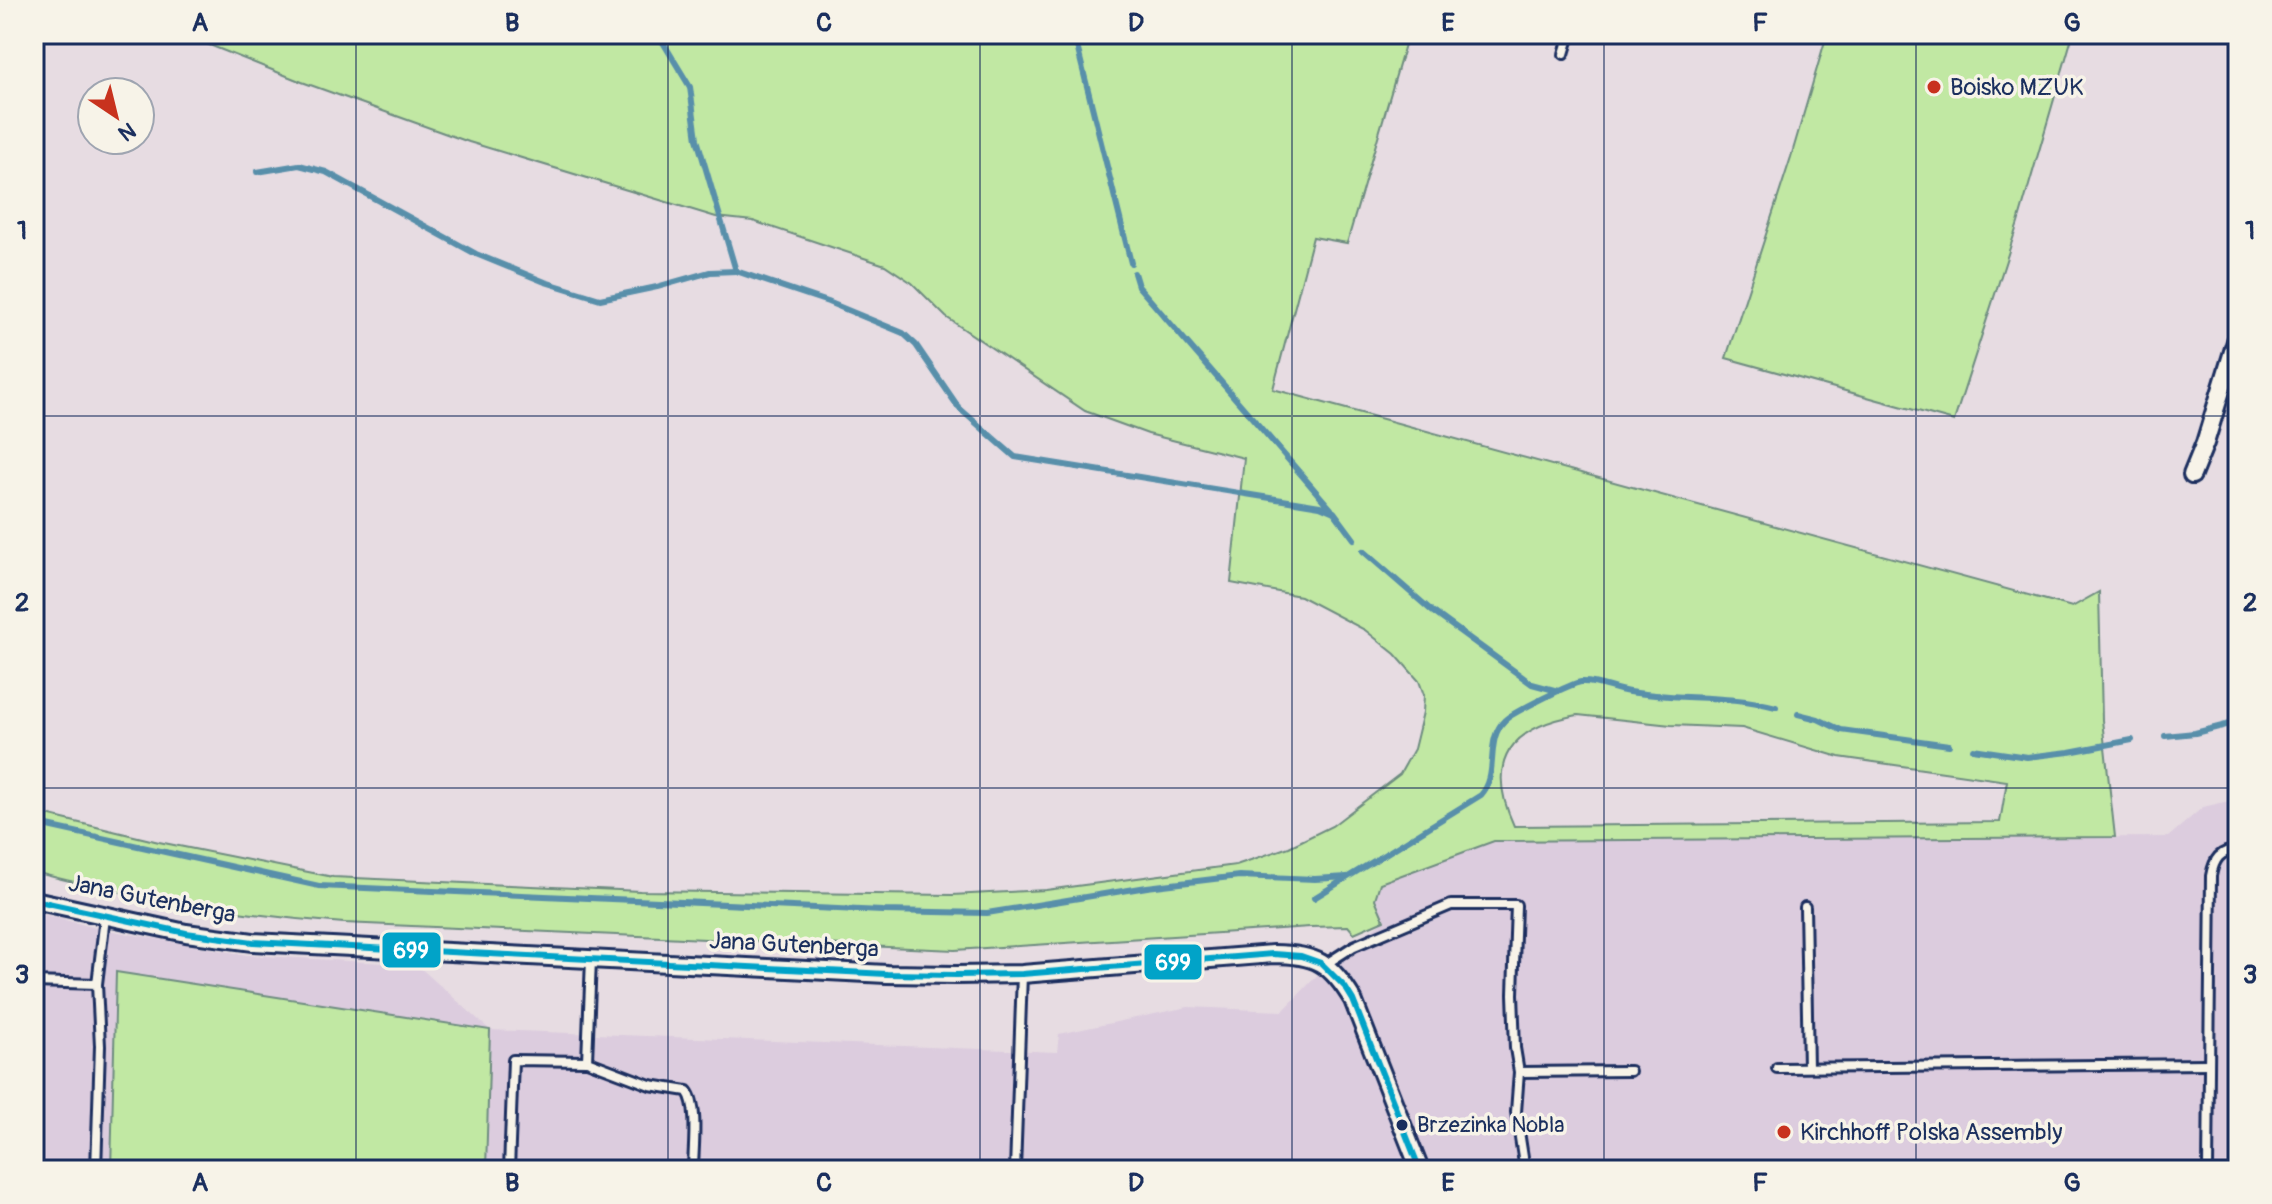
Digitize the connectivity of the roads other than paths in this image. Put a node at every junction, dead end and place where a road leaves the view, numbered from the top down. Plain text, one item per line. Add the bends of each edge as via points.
1 (1570, 34) edge
2 (1564, 54) dead end
3 (2238, 335) edge
4 (2192, 475) dead end
5 (2238, 850) edge
6 (34, 900) edge
7 (1805, 907) dead end
8 (105, 917) junction
9 (591, 959) junction
10 (1326, 964) junction
11 (1022, 974) junction
12 (34, 982) edge
13 (97, 984) junction
14 (587, 1061) junction
15 (2209, 1064) junction
16 (1808, 1067) junction
17 (1777, 1068) dead end
18 (1630, 1071) dead end
19 (1519, 1072) junction
20 (96, 1170) edge
21 (509, 1170) edge
22 (693, 1170) edge
23 (1015, 1170) edge
24 (1420, 1170) edge
25 (1525, 1170) edge
26 (2208, 1170) edge

1 - 2 lane
3 - 4 street
5 - 15 lane via 2216,858 2211,876
6 - 8 street, Jana Gutenberga
7 - 16 lane
8 - 9 street, Jana Gutenberga via 253,942
8 - 13 lane
9 - 11 street, Jana Gutenberga via 887,974
9 - 14 lane
10 - 11 street, Jana Gutenberga via 1273,954
10 - 19 lane via 1354,946 1451,905 1516,905 1513,994
10 - 24 street via 1353,1000
11 - 23 lane
12 - 13 lane
13 - 20 lane
14 - 21 lane via 513,1060
14 - 22 lane via 650,1085 687,1091 693,1108
15 - 16 lane
15 - 26 lane
16 - 17 lane
18 - 19 lane
19 - 25 lane via 1516,1112

